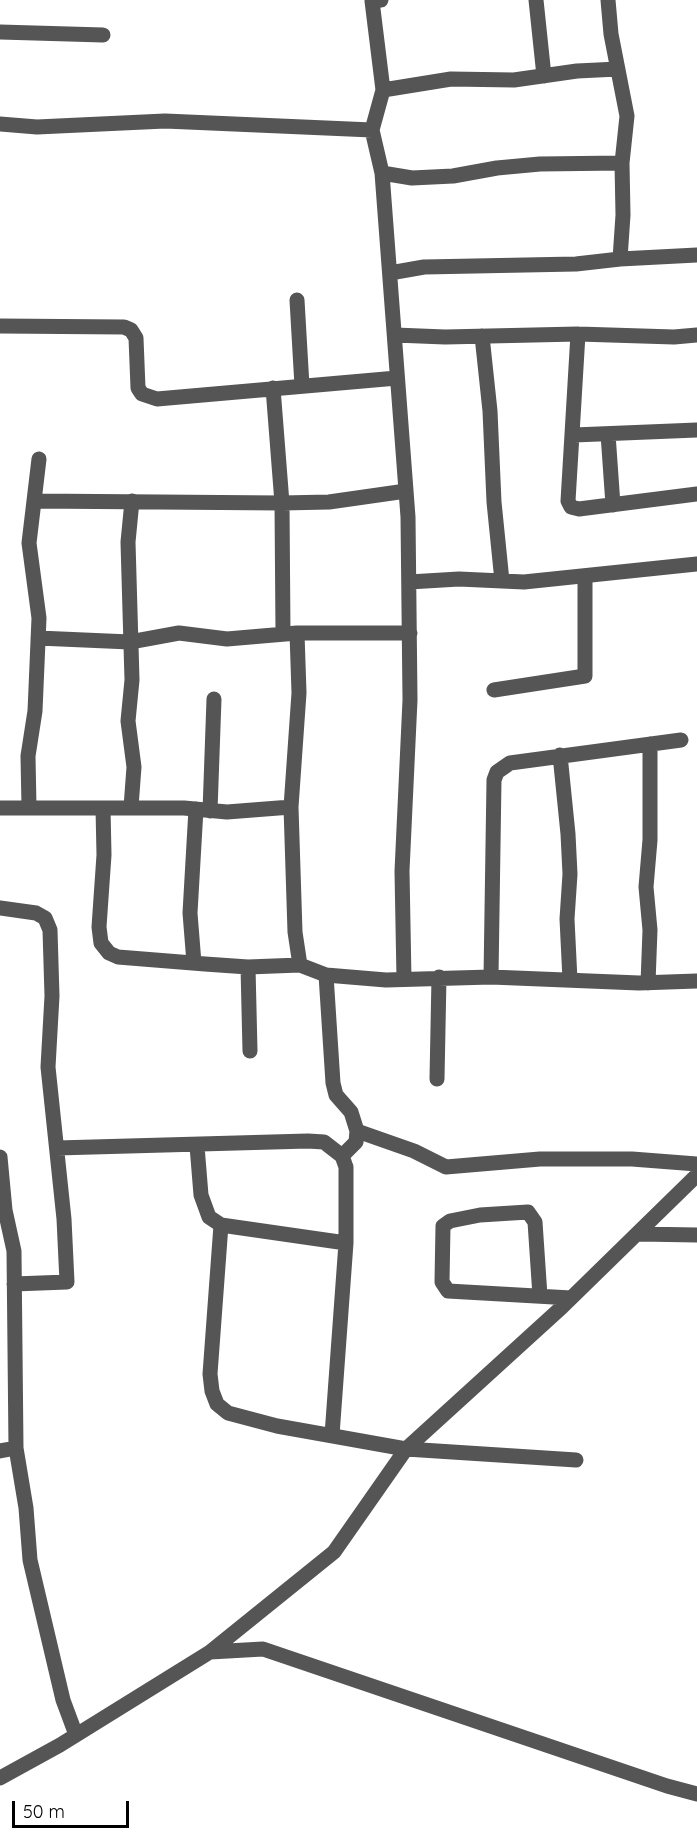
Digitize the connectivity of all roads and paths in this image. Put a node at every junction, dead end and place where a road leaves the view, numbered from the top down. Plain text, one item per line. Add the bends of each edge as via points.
1 (381, 0) edge
2 (536, 0) edge
3 (608, 0) edge
4 (0, 32) edge
5 (103, 34) dead end
6 (618, 69) junction
7 (544, 76) junction
8 (383, 90) junction
9 (0, 124) edge
10 (372, 130) junction
11 (622, 162) junction
12 (382, 173) junction
13 (697, 255) edge
14 (620, 259) junction
15 (390, 273) junction
16 (297, 300) dead end
17 (0, 326) edge
18 (579, 334) junction
19 (697, 334) edge
20 (395, 335) junction
21 (482, 336) junction
22 (397, 378) junction
23 (302, 386) junction
24 (273, 388) junction
25 (697, 430) edge
26 (609, 434) junction
27 (574, 435) junction
28 (39, 459) dead end
29 (406, 491) junction
30 (697, 494) edge
31 (35, 501) junction
32 (132, 501) junction
33 (282, 503) junction
34 (613, 504) junction
35 (697, 564) edge
36 (585, 576) junction
37 (502, 581) junction
38 (409, 582) junction
39 (290, 633) junction
40 (410, 633) junction
41 (38, 638) junction
42 (130, 642) junction
43 (494, 690) dead end
44 (214, 699) dead end
45 (681, 740) dead end
46 (650, 744) junction
47 (560, 755) junction
48 (29, 807) junction
49 (131, 807) junction
50 (291, 807) junction
51 (0, 808) edge
52 (103, 808) junction
53 (203, 810) junction
54 (0, 908) edge
55 (195, 963) junction
56 (300, 965) junction
57 (248, 967) junction
58 (326, 975) junction
59 (439, 977) junction
60 (491, 977) junction
61 (404, 979) junction
62 (570, 980) junction
63 (697, 981) edge
64 (648, 983) junction
65 (250, 1051) dead end
66 (437, 1079) dead end
67 (357, 1131) junction
68 (197, 1146) junction
69 (57, 1148) junction
70 (0, 1156) edge
71 (342, 1156) junction
72 (697, 1164) edge
73 (697, 1175) edge
74 (221, 1225) junction
75 (639, 1234) junction
76 (697, 1235) edge
77 (346, 1243) junction
78 (14, 1284) junction
79 (540, 1296) junction
80 (571, 1298) junction
81 (332, 1435) junction
82 (16, 1448) junction
83 (406, 1449) junction
84 (0, 1450) edge
85 (576, 1460) dead end
86 (210, 1652) junction
87 (76, 1735) junction
88 (0, 1778) edge
89 (697, 1794) edge

1 - 8 street via 372,1
2 - 7 street
3 - 6 street
4 - 5 street
6 - 7 street
6 - 11 street via 627,116
7 - 8 street via 514,80 451,79
8 - 10 street
9 - 10 street via 37,127 165,122
10 - 12 street
11 - 12 street via 519,166 412,178
11 - 14 street
12 - 15 street
13 - 14 street
14 - 15 street via 576,264 424,267
15 - 20 street
16 - 23 street
17 - 24 street via 131,330 136,338 138,388 142,394 157,399
18 - 19 street
18 - 21 street
18 - 27 street
20 - 21 street
20 - 22 street
21 - 37 street
22 - 23 street
22 - 29 street
23 - 24 street
24 - 33 street
25 - 26 street
26 - 27 street
26 - 34 street
27 - 34 street via 568,501 572,507
28 - 31 street
29 - 33 street via 329,502
29 - 38 street
30 - 34 street
31 - 32 street
31 - 41 street via 29,543
32 - 33 street
32 - 42 street via 128,542
33 - 39 street
35 - 36 street
36 - 37 street
36 - 43 street via 585,676
37 - 38 street
38 - 40 street
39 - 40 street
39 - 42 street via 227,639 179,633
39 - 50 street via 299,693
40 - 61 street via 402,871
41 - 42 street
41 - 48 street via 35,711 28,756
42 - 49 street via 128,721 134,767
44 - 53 street
45 - 46 street
46 - 47 street
46 - 64 street
47 - 60 street via 510,763 501,768 494,780
47 - 62 street via 570,874
48 - 51 street
48 - 52 street
49 - 52 street
49 - 53 street
50 - 53 street
50 - 56 street via 295,932
52 - 55 street via 101,943 118,957
53 - 55 street via 190,913
54 - 69 street via 36,913 45,918 50,930 48,1067
55 - 57 street
56 - 57 street
56 - 58 street
57 - 65 street
58 - 61 street
58 - 67 street via 333,1083 336,1095 351,1112
59 - 60 street
59 - 61 street
59 - 66 street
60 - 62 street
62 - 64 street
63 - 64 street
67 - 71 street via 356,1142
67 - 72 street via 446,1167 540,1159
68 - 69 street
68 - 71 street via 324,1142
68 - 74 street via 204,1210
69 - 78 street via 67,1282
70 - 78 street via 14,1251
71 - 77 street via 346,1167
73 - 75 street
74 - 77 street
74 - 81 street via 210,1374 217,1404 228,1413
75 - 76 street
75 - 80 street
77 - 81 street
78 - 82 street
79 - 79 street via 448,1291 442,1282 443,1226 480,1215 528,1212 535,1222
79 - 80 street
80 - 83 street
81 - 83 street
82 - 84 street
82 - 87 street via 30,1560 63,1700
83 - 85 street
83 - 86 street via 334,1552
86 - 87 street
86 - 89 street via 263,1649
87 - 88 street

